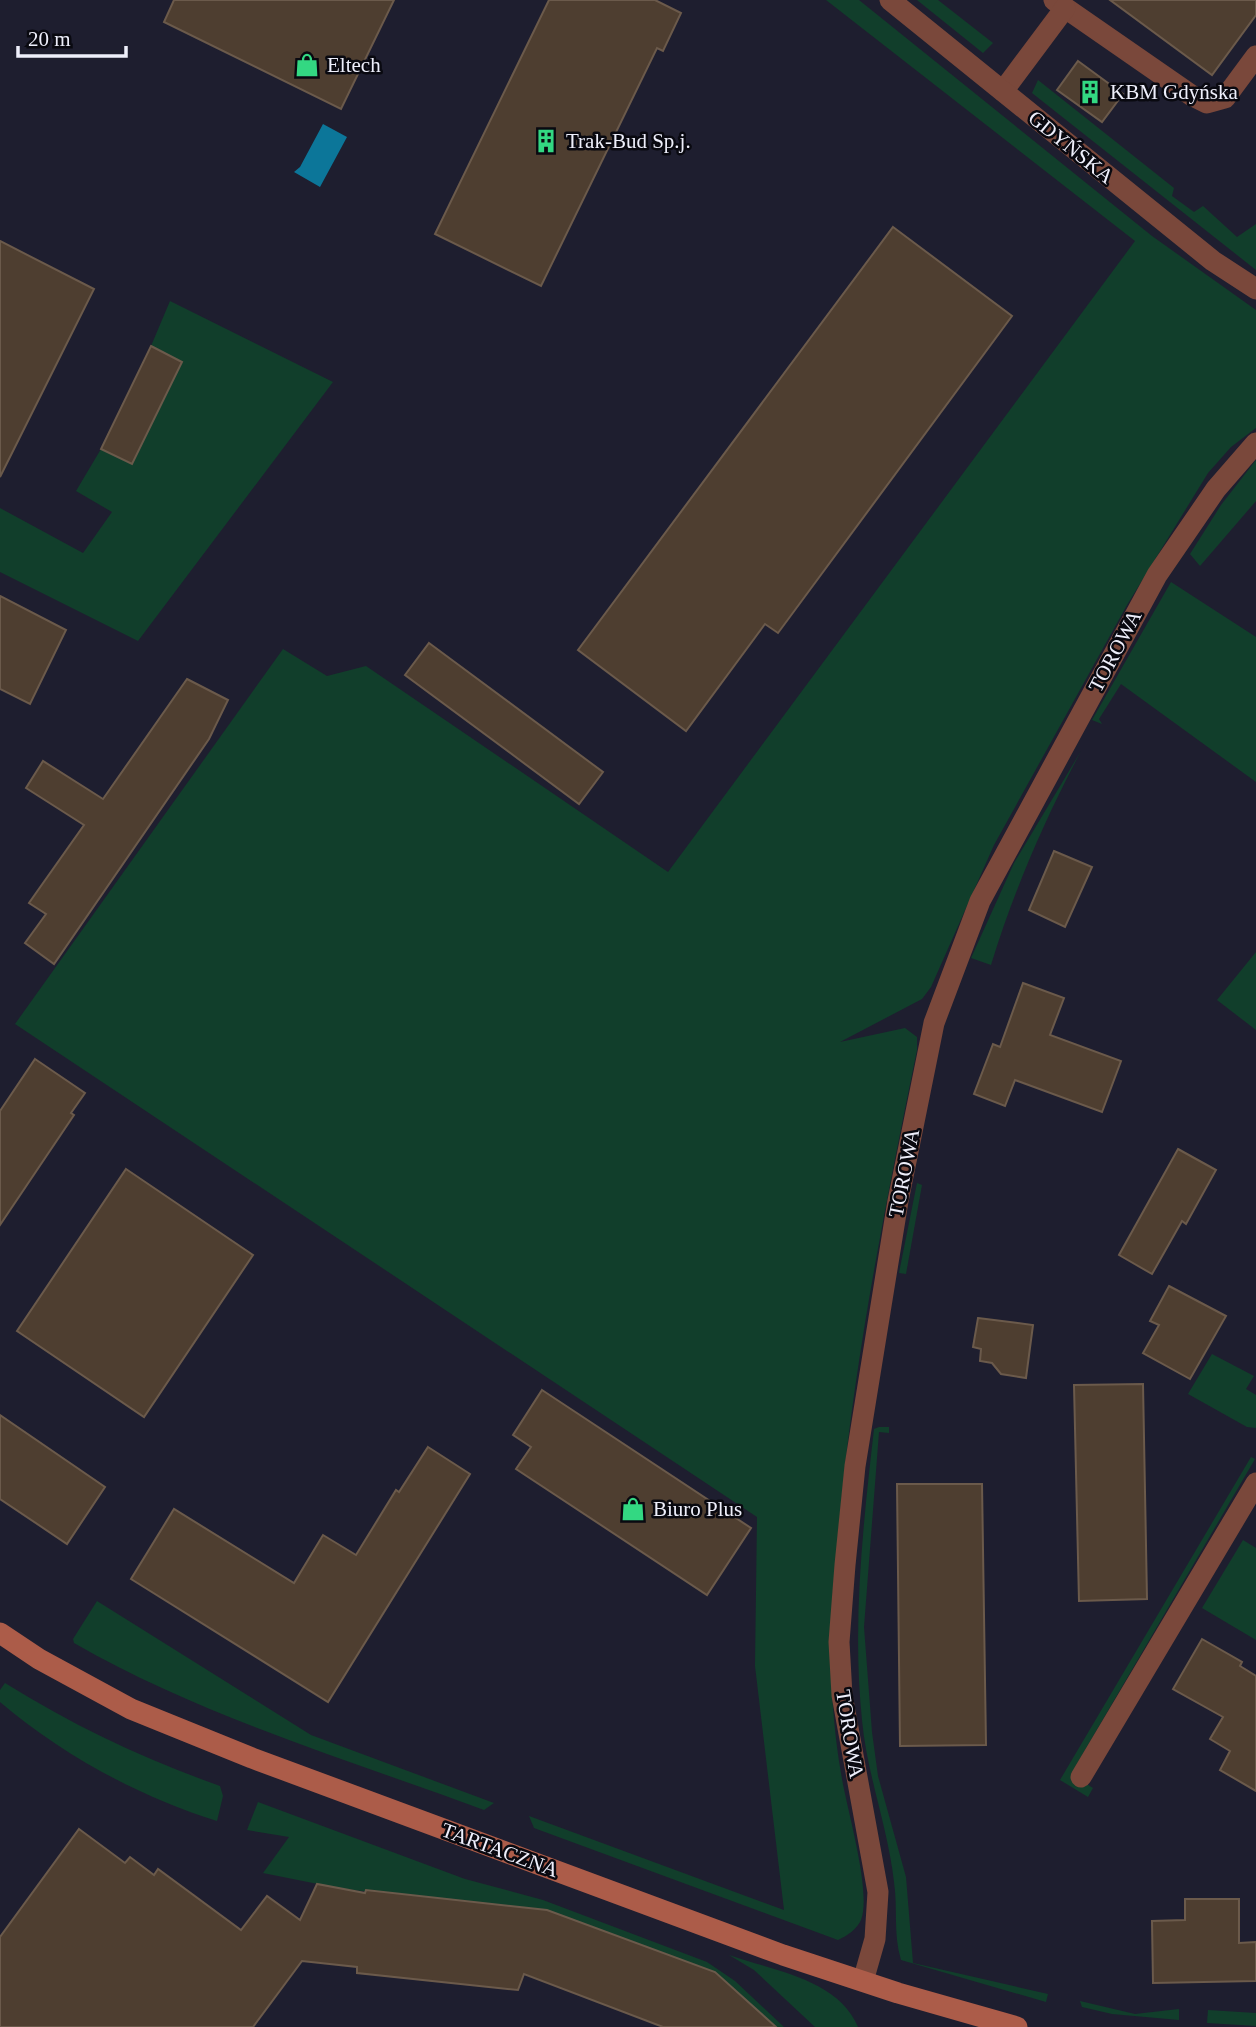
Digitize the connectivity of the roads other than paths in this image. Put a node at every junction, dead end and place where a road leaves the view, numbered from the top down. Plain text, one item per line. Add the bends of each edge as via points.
1 (890, 0) edge
2 (1060, 4) edge
3 (1256, 56) edge
4 (1003, 91) junction
5 (1256, 289) edge
6 (1256, 443) edge
7 (1256, 1483) edge
8 (0, 1633) edge
9 (1081, 1777) dead end
10 (863, 1981) junction
11 (1017, 2027) edge

1 - 4 street, GDYŃSKA
2 - 3 street via 1207,103 1225,97
2 - 4 street
4 - 5 street, GDYŃSKA via 1213,261
6 - 10 street, TOROWA via 1216,489 1157,575 980,901 934,1023 898,1201 855,1466 839,1642 842,1695 878,1892 875,1939
7 - 9 street
8 - 10 street, TARTACZNA via 87,1686 180,1730
10 - 11 street, TARTACZNA

